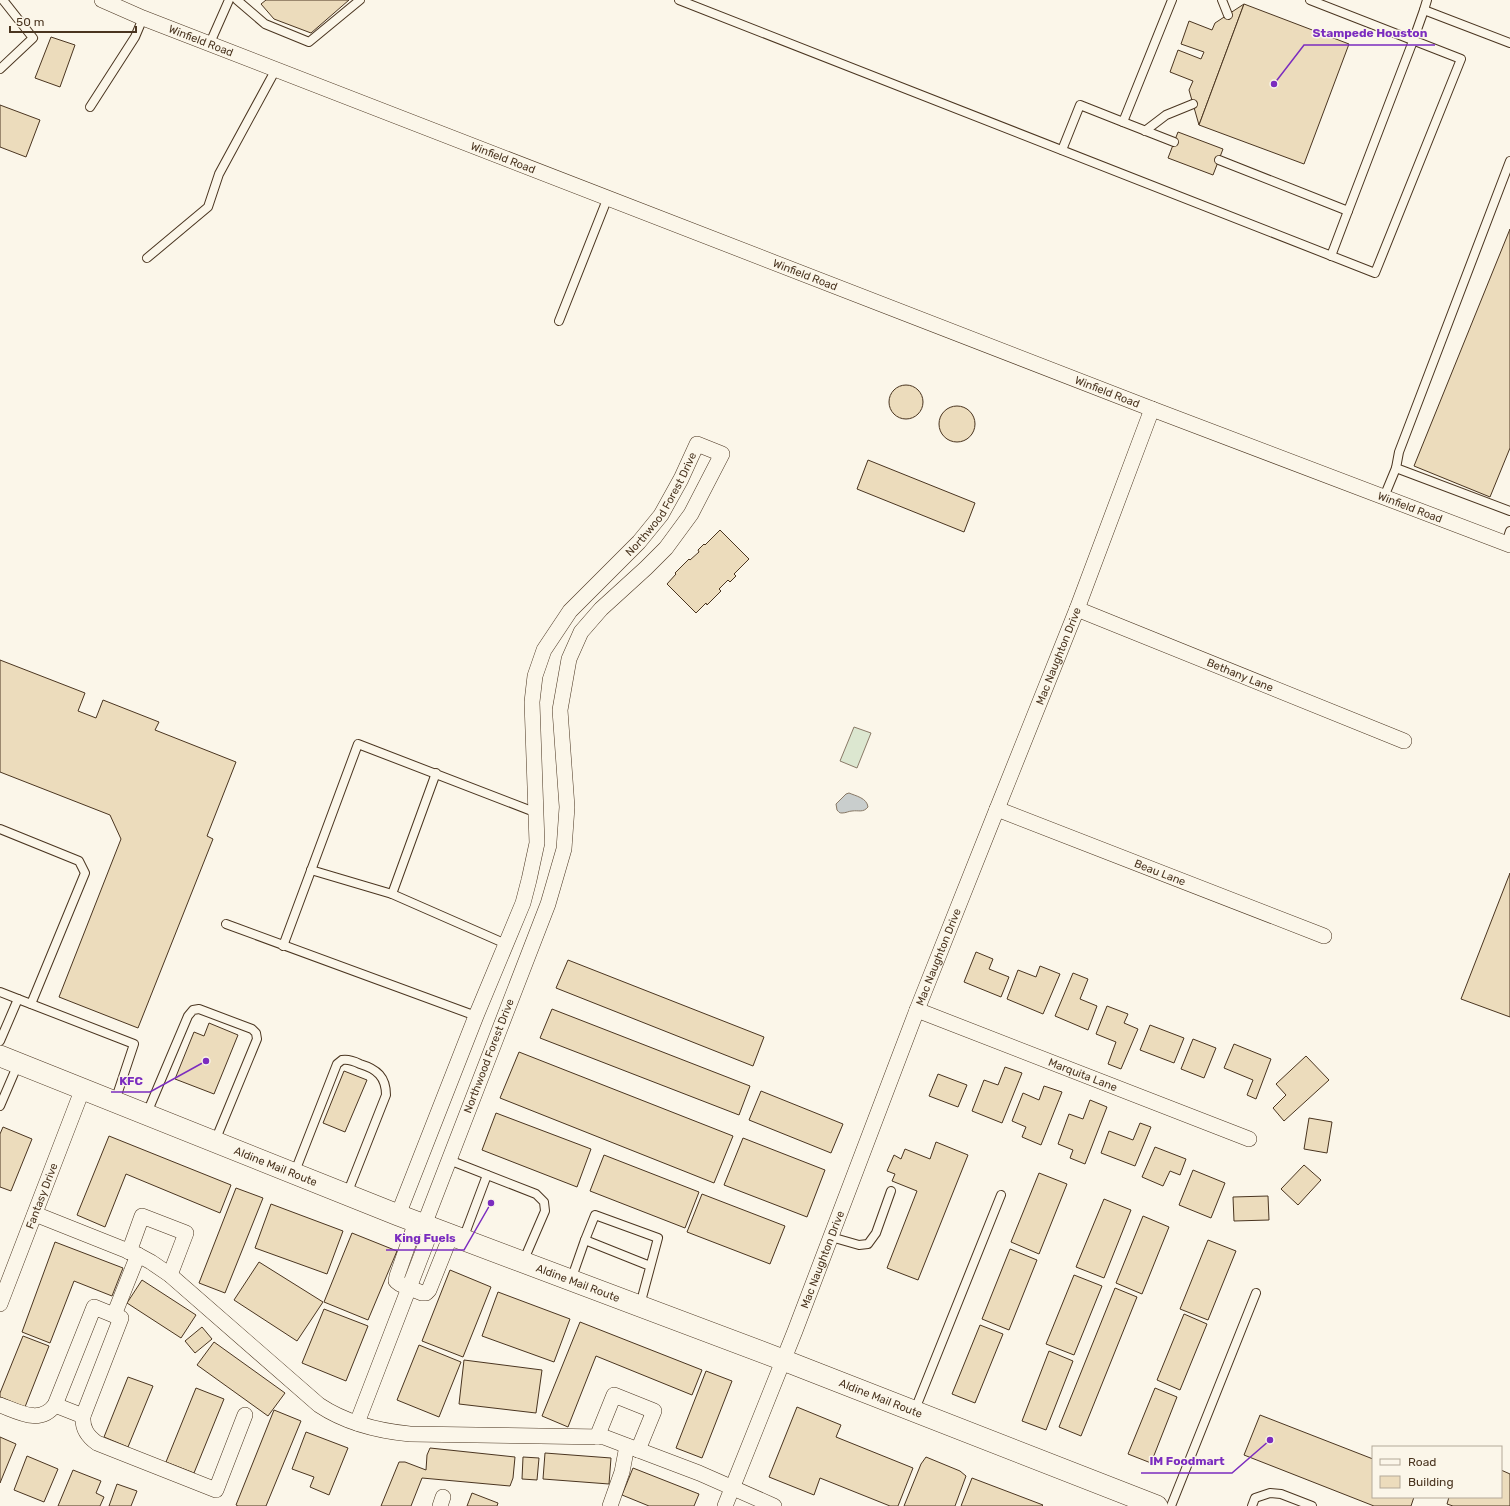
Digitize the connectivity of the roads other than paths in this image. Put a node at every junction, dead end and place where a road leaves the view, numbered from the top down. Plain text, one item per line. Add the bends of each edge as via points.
1 (3, 0) edge
2 (102, 0) edge
3 (229, 0) edge
4 (237, 0) edge
5 (360, 0) edge
6 (679, 0) edge
7 (1172, 0) edge
8 (1222, 0) edge
9 (1310, 0) edge
10 (1427, 0) edge
11 (1424, 10) junction
12 (1228, 15) dead end
13 (143, 18) junction
14 (1413, 41) junction
15 (210, 43) junction
16 (1510, 43) edge
17 (0, 69) edge
18 (276, 69) junction
19 (1193, 104) dead end
20 (90, 107) dead end
21 (1123, 122) junction
22 (1145, 131) junction
23 (1174, 142) dead end
24 (1062, 150) junction
25 (1220, 160) dead end
26 (1510, 161) edge
27 (608, 197) junction
28 (1348, 211) junction
29 (1331, 256) junction
30 (147, 258) dead end
31 (559, 321) dead end
32 (1152, 409) junction
33 (1396, 468) junction
34 (1384, 497) junction
35 (1510, 512) edge
36 (1509, 540) edge
37 (1077, 609) junction
38 (544, 650) junction
39 (569, 659) junction
40 (1404, 740) dead end
41 (436, 773) junction
42 (996, 809) junction
43 (537, 813) junction
44 (0, 830) edge
45 (311, 870) junction
46 (529, 880) junction
47 (553, 887) junction
48 (392, 894) junction
49 (226, 924) dead end
50 (1324, 936) dead end
51 (506, 944) junction
52 (283, 946) junction
53 (0, 992) edge
54 (18, 999) junction
55 (31, 1004) junction
56 (918, 1010) junction
57 (476, 1016) junction
58 (0, 1041) edge
59 (9, 1060) edge
60 (83, 1088) junction
61 (115, 1101) junction
62 (0, 1106) edge
63 (146, 1114) junction
64 (1249, 1139) dead end
65 (215, 1142) junction
66 (449, 1160) junction
67 (294, 1174) junction
68 (487, 1175) junction
69 (891, 1191) dead end
70 (347, 1195) junction
71 (1001, 1195) dead end
72 (35, 1214) junction
73 (431, 1228) junction
74 (831, 1237) junction
75 (585, 1240) junction
76 (133, 1253) junction
77 (522, 1262) junction
78 (650, 1266) junction
79 (170, 1275) junction
80 (570, 1280) junction
81 (409, 1288) junction
82 (1256, 1293) dead end
83 (0, 1304) edge
84 (639, 1306) junction
85 (114, 1315) junction
86 (783, 1360) junction
87 (0, 1405) edge
88 (55, 1405) junction
89 (914, 1412) junction
90 (245, 1415) dead end
91 (83, 1416) junction
92 (357, 1423) junction
93 (597, 1437) junction
94 (633, 1448) junction
95 (732, 1488) junction
96 (1130, 1501) edge
97 (601, 1506) edge
98 (606, 1506) edge
99 (610, 1506) edge
100 (725, 1506) edge
101 (774, 1506) edge
102 (1157, 1506) edge
103 (1172, 1506) edge
104 (1252, 1506) edge
105 (1312, 1506) edge

1 - 17 lane via 34,38
2 - 13 street, Winfield Road
3 - 15 lane
4 - 5 lane via 265,24 309,42
6 - 24 lane
7 - 21 lane
8 - 12 lane
9 - 14 lane
10 - 11 lane
11 - 14 lane
11 - 16 lane
13 - 15 street, Winfield Road
13 - 20 lane via 136,36
14 - 28 lane
14 - 29 lane via 1461,59 1375,273
15 - 18 street, Winfield Road
18 - 27 street, Winfield Road
18 - 30 lane via 218,174 208,207
19 - 22 lane via 1166,115
21 - 22 lane
21 - 24 lane via 1080,105
22 - 23 lane
24 - 29 lane
25 - 28 lane
26 - 33 lane via 1398,452
27 - 31 lane
27 - 32 street, Winfield Road
28 - 29 lane
32 - 34 street, Winfield Road
32 - 37 street, Mac Naughton Drive
33 - 34 lane
33 - 35 lane
34 - 36 street, Winfield Road
37 - 40 street, Bethany Lane
37 - 42 street, Mac Naughton Drive
38 - 39 street
38 - 39 street, Northwood Forest Drive via 570,611 640,542 682,478 697,444 722,454 691,514 666,548 601,609 581,632
38 - 43 street, Northwood Forest Drive via 535,676 532,702
39 - 47 street, Northwood Forest Drive via 560,710 567,807 565,842
41 - 43 lane
41 - 45 lane via 358,744
41 - 48 lane
42 - 50 street, Beau Lane
42 - 56 street, Mac Naughton Drive
43 - 46 street, Northwood Forest Drive via 537,843
44 - 55 lane via 79,861 85,873
45 - 48 lane
45 - 52 lane
46 - 47 street
46 - 51 street, Northwood Forest Drive
47 - 66 street, Northwood Forest Drive
48 - 51 lane
49 - 52 lane
51 - 57 street, Northwood Forest Drive
52 - 57 lane
53 - 54 lane
54 - 55 lane
54 - 58 lane
55 - 61 lane via 134,1044
56 - 64 street, Marquita Lane
56 - 74 street, Mac Naughton Drive
57 - 73 street, Northwood Forest Drive
59 - 60 main road, Aldine Mail Route
59 - 62 lane
60 - 61 main road, Aldine Mail Route
60 - 72 street, Fantasy Drive
61 - 63 main road, Aldine Mail Route
63 - 65 main road, Aldine Mail Route
63 - 65 lane via 188,1016 193,1010 199,1009 252,1029 256,1032 257,1039
65 - 67 main road, Aldine Mail Route
66 - 68 lane
66 - 73 street, Northwood Forest Drive
67 - 70 main road, Aldine Mail Route
67 - 70 lane via 337,1064 342,1060 348,1060 372,1068 383,1080 386,1096
68 - 73 lane
68 - 77 lane via 536,1194 544,1202 545,1211
69 - 74 lane via 876,1233 868,1244 859,1245
70 - 73 main road, Aldine Mail Route
71 - 89 lane
72 - 76 street
72 - 83 street, Fantasy Drive
73 - 77 main road, Aldine Mail Route
73 - 81 street via 397,1276 396,1281
73 - 81 street via 429,1290 422,1293
74 - 86 street, Mac Naughton Drive
75 - 78 lane
75 - 78 lane via 595,1215 658,1238
75 - 80 lane
76 - 79 street
76 - 79 street via 142,1216 186,1233
76 - 85 street
77 - 80 main road, Aldine Mail Route
78 - 84 lane
79 - 92 street via 319,1405
80 - 84 main road, Aldine Mail Route
81 - 92 street
82 - 103 lane
84 - 86 main road, Aldine Mail Route
85 - 88 street via 94,1307
85 - 91 street via 121,1318
86 - 89 main road, Aldine Mail Route
86 - 95 street, Mac Naughton Drive
87 - 88 street via 36,1416 47,1414
88 - 91 street
89 - 96 main road, Aldine Mail Route
90 - 91 street via 216,1490 97,1443 84,1429
92 - 93 street via 390,1432 410,1434
93 - 94 street via 604,1437
93 - 94 street via 614,1395 654,1411
94 - 95 street
94 - 99 street
95 - 100 street, Mac Naughton Drive
95 - 101 street
96 - 102 main road, Aldine Mail Route
97 - 98 street
104 - 105 lane via 1256,1498 1270,1493 1281,1494

